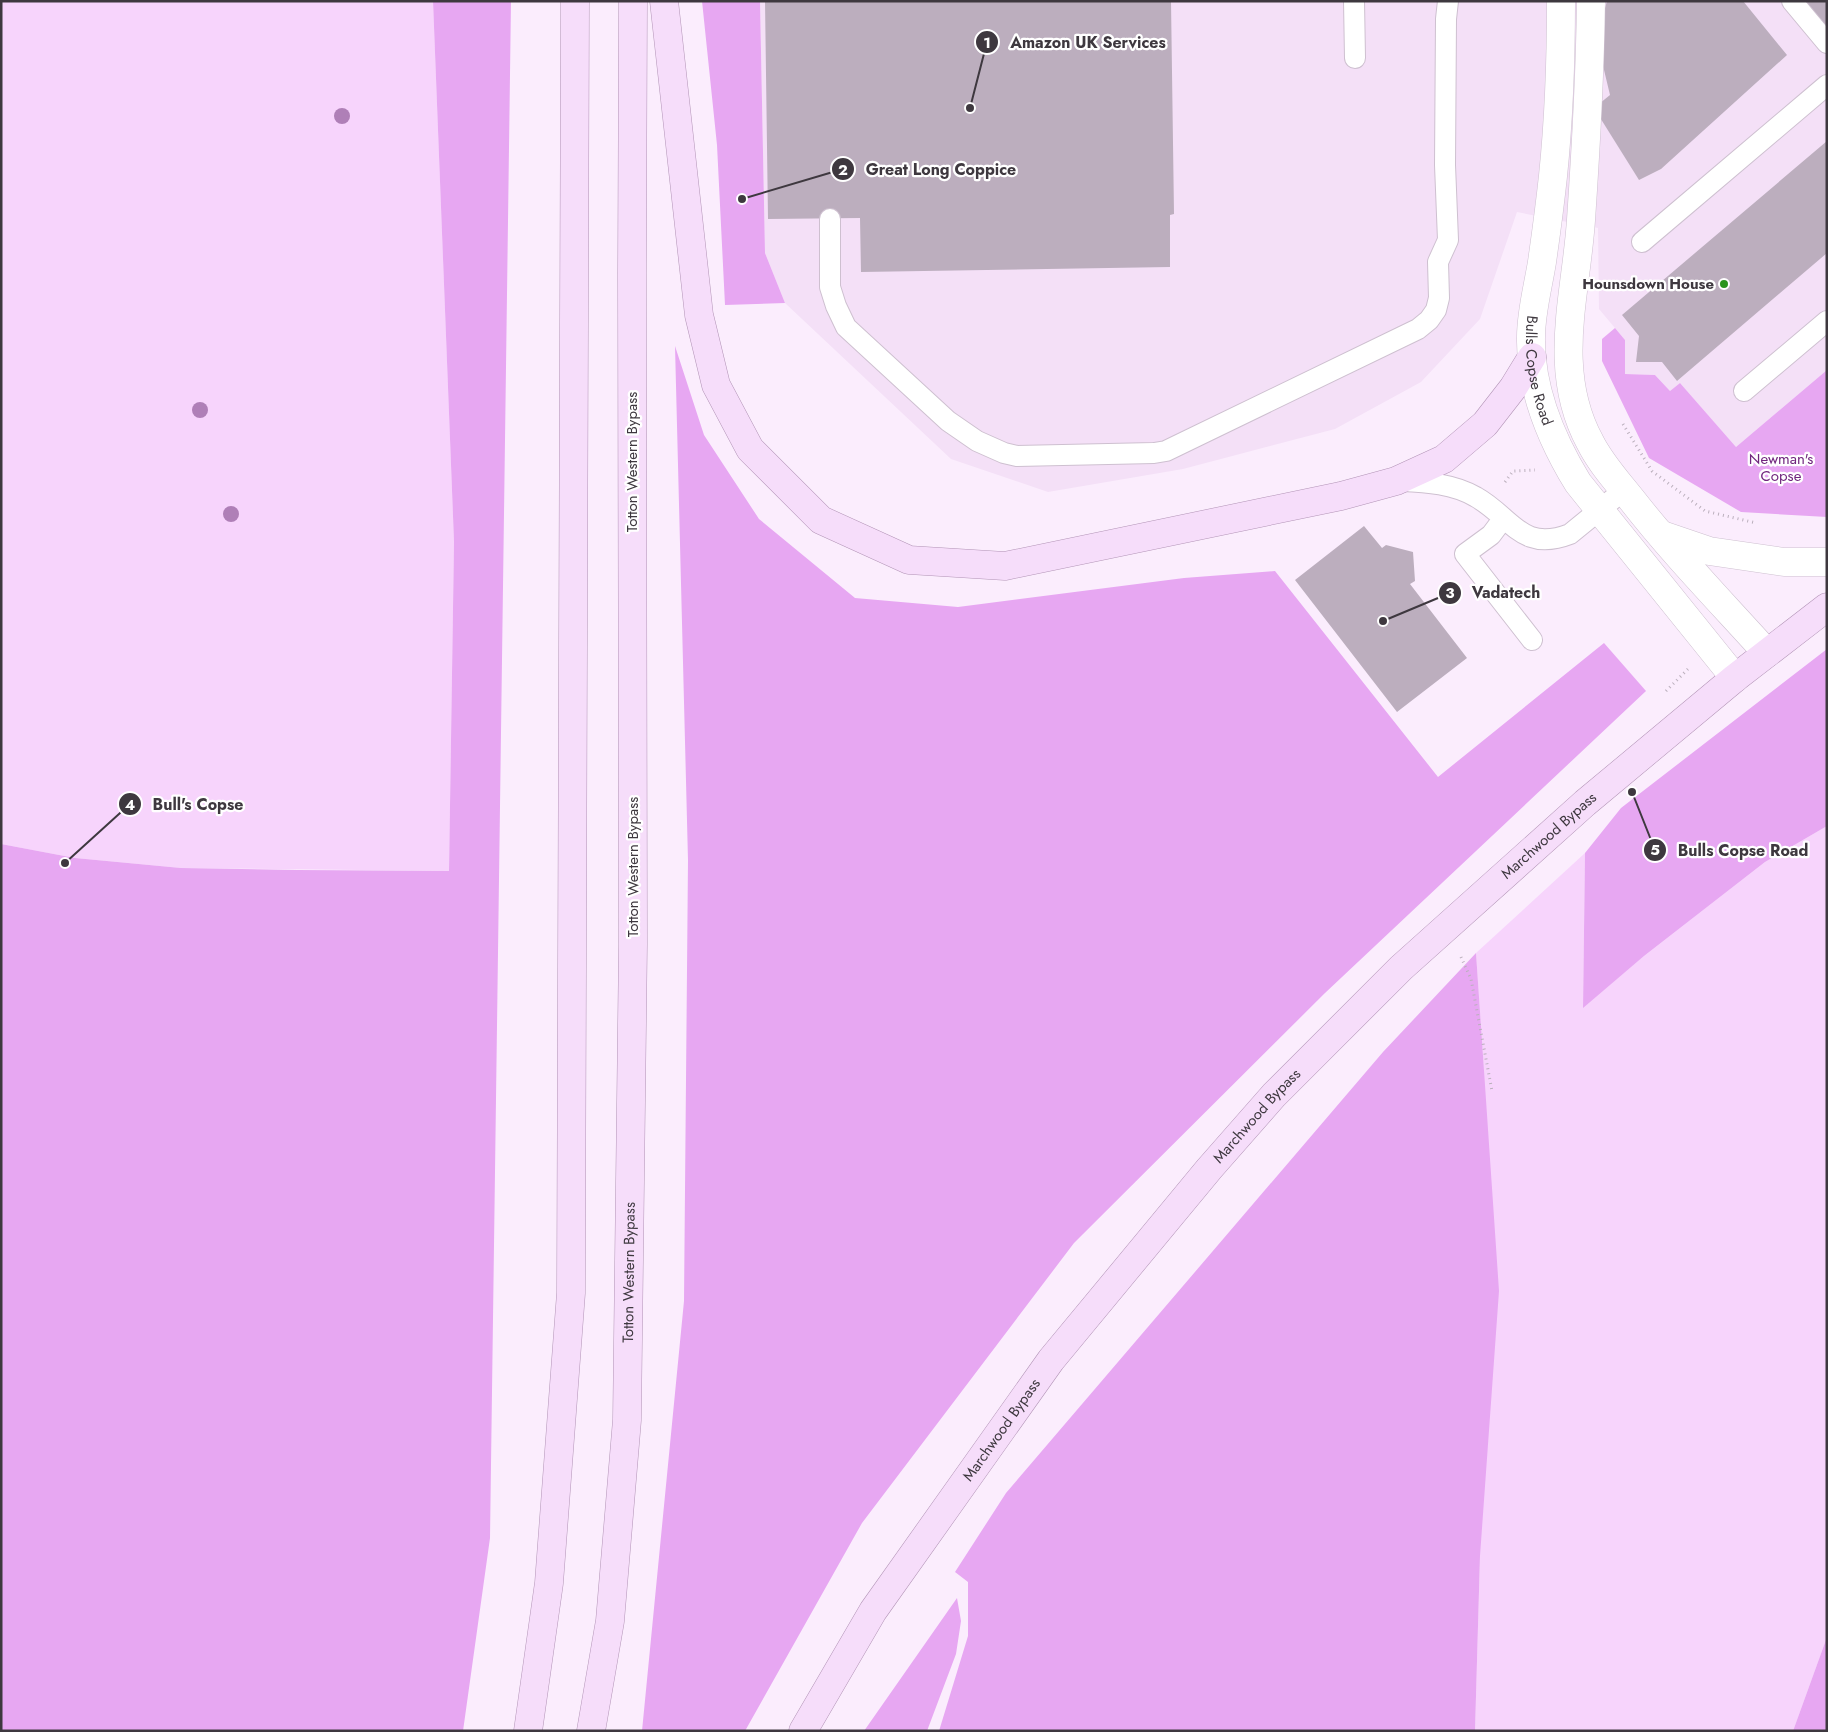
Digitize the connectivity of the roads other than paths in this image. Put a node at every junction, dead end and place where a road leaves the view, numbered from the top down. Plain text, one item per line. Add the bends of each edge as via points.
1 (575, 1) edge
2 (633, 1) edge
3 (664, 1) edge
4 (1354, 1) edge
5 (1448, 1) edge
6 (1561, 1) edge
7 (1591, 1) edge
8 (1792, 1) edge
9 (1827, 43) edge
10 (1355, 58) dead end
11 (1827, 85) edge
12 (830, 219) dead end
13 (1642, 242) dead end
14 (1827, 322) edge
15 (1532, 357) junction
16 (1744, 391) dead end
17 (1396, 481) junction
18 (1624, 490) junction
19 (1599, 511) junction
20 (1503, 519) junction
21 (1658, 534) junction
22 (1827, 562) edge
23 (1827, 607) edge
24 (1532, 640) dead end
25 (1767, 653) junction
26 (1735, 678) junction
27 (528, 1731) edge
28 (591, 1731) edge
29 (803, 1731) edge

1 - 27 main road via 571,1293 549,1583
2 - 28 main road, Totton Western Bypass via 634,944 627,1420 610,1621
3 - 17 main road via 699,315 716,385 750,449 821,520 909,560 1005,566 1341,496
4 - 10 lane
5 - 12 lane via 1445,155 1448,240 1438,262 1436,310 1418,329 1166,451 1017,456 977,441 948,421 846,327 830,287
6 - 15 street, Bulls Copse Road via 1561,62 1553,174 1532,317
7 - 18 street, Bulls Copse Road via 1587,132 1578,259 1570,301 1567,344 1570,381 1578,414 1604,466
8 - 9 lane
11 - 13 lane
14 - 16 lane
15 - 17 main road via 1486,424 1444,459
15 - 19 street, Bulls Copse Road via 1543,413 1552,435 1578,484
17 - 20 lane via 1456,488 1475,496
18 - 19 lane
18 - 21 street, Bulls Copse Road
19 - 20 lane via 1570,534 1551,539 1530,537
19 - 26 street, Bulls Copse Road
20 - 24 lane via 1491,534 1466,554
21 - 22 street via 1709,551 1784,562
21 - 25 street, Bulls Copse Road
23 - 25 main road, Marchwood Bypass
25 - 26 main road, Marchwood Bypass
26 - 29 main road, Marchwood Bypass via 1585,804 1401,968 1274,1095 1051,1360 873,1611

